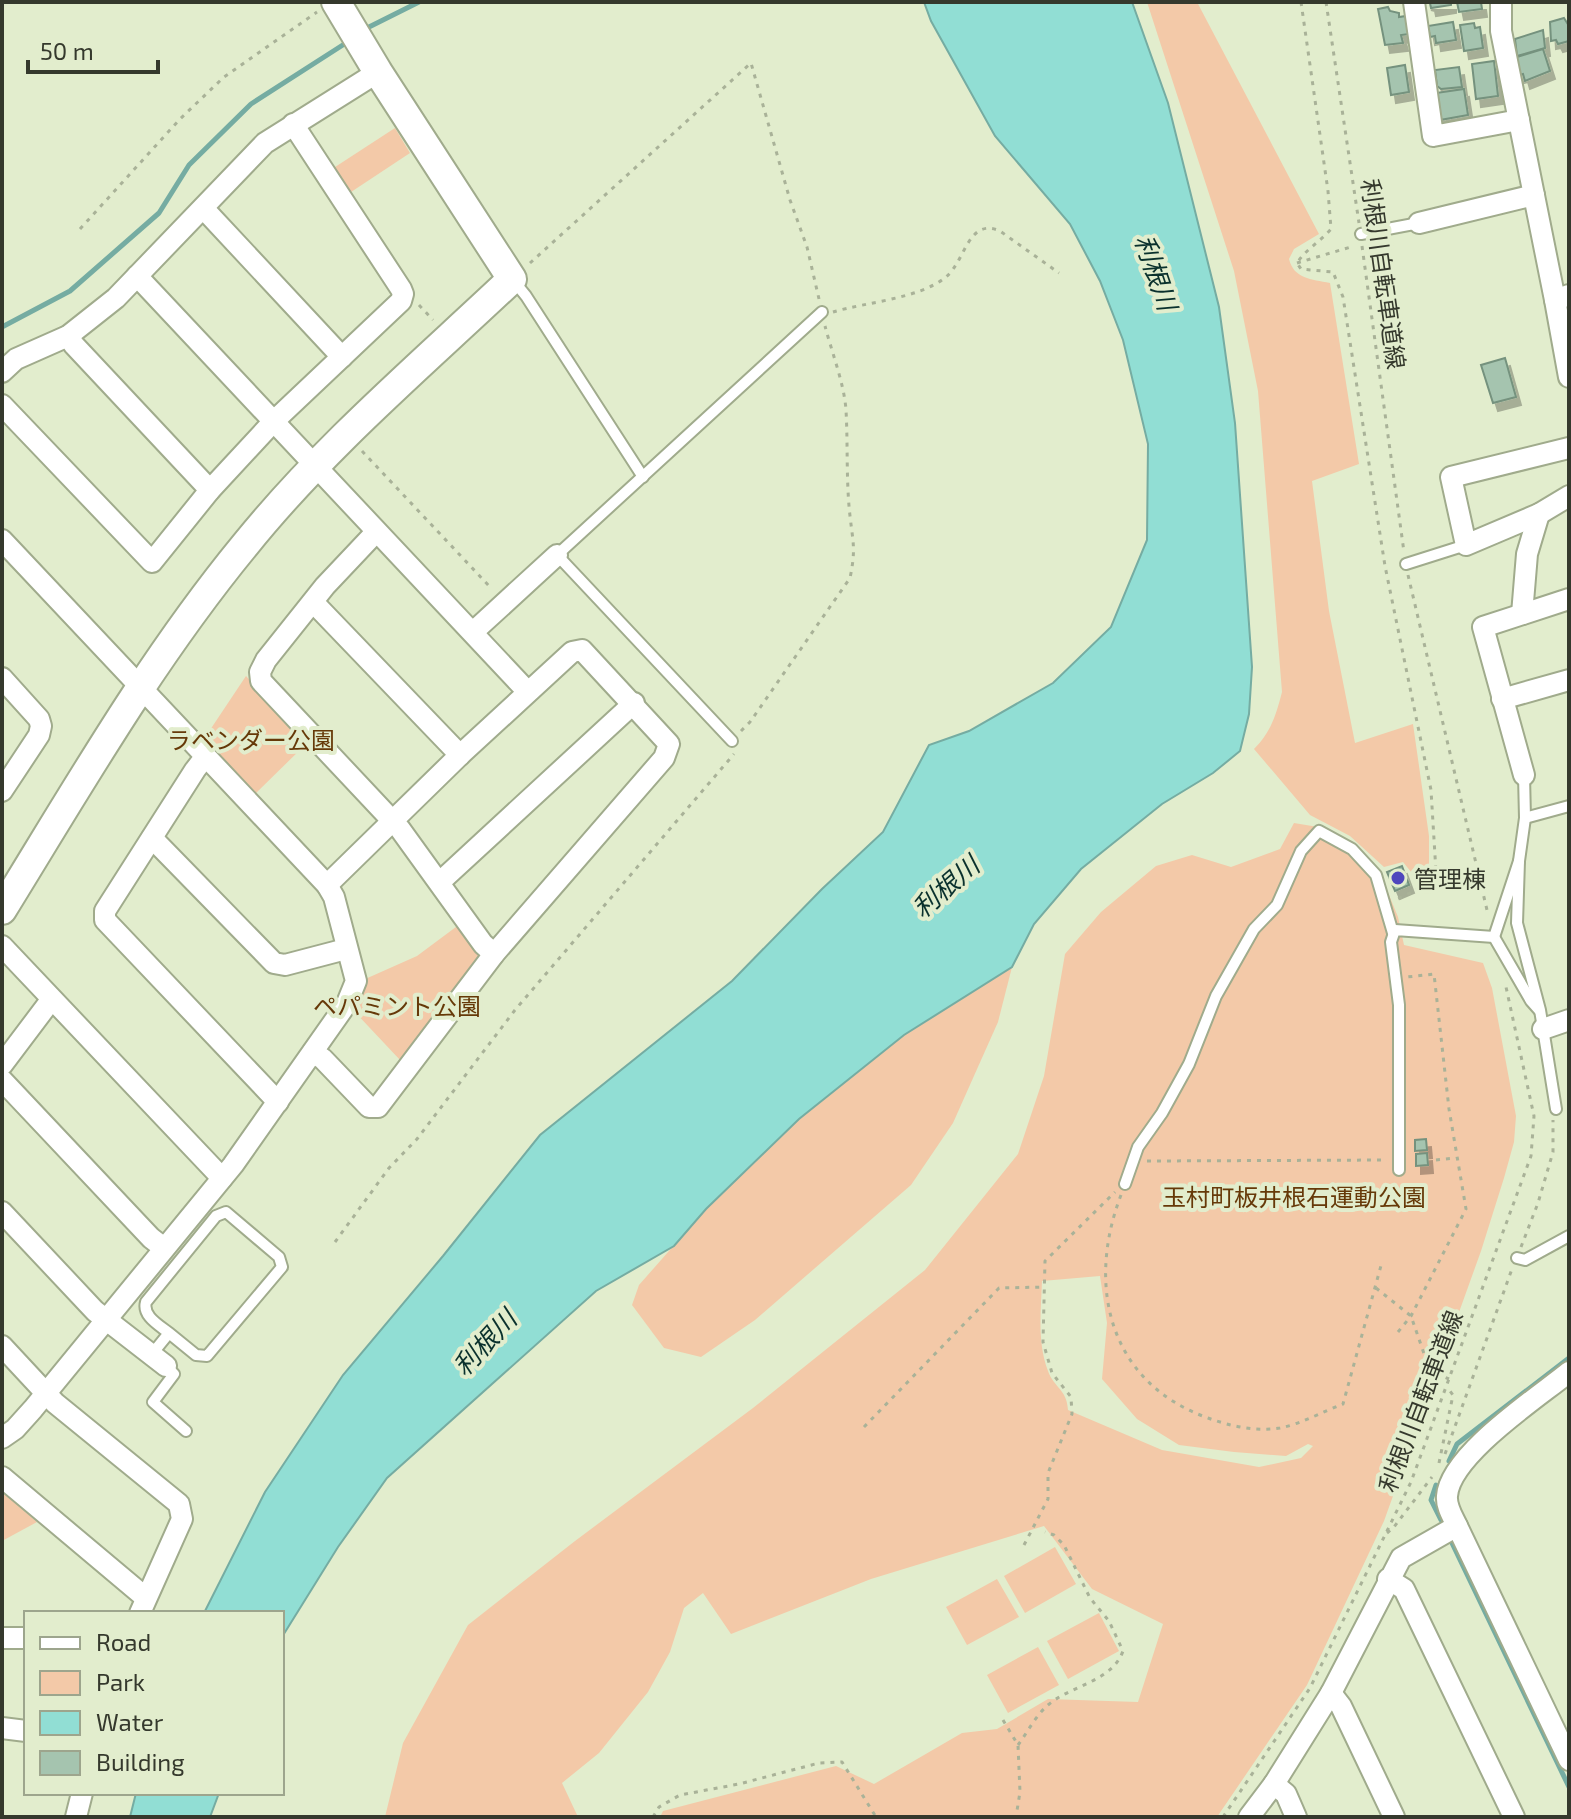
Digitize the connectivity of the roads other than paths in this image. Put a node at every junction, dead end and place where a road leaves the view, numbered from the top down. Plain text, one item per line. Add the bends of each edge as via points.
1 (1414, 2) edge
2 (1501, 2) edge
3 (334, 5) edge
4 (372, 63) junction
5 (1519, 120) junction
6 (293, 124) junction
7 (1534, 195) junction
8 (204, 209) junction
9 (1419, 223) joint
10 (1361, 239) road end
11 (137, 276) junction
12 (512, 279) junction
13 (1562, 297) edge
14 (822, 312) road end
15 (68, 336) junction
16 (342, 357) junction
17 (2, 372) edge
18 (1569, 376) edge
19 (2, 405) edge
20 (273, 422) junction
21 (1569, 448) edge
22 (315, 466) junction
23 (643, 477) junction
24 (210, 490) junction
25 (1569, 496) edge
26 (1539, 514) junction
27 (376, 532) junction
28 (2, 540) edge
29 (1466, 545) junction
30 (557, 555) junction
31 (1406, 564) dead end
32 (1569, 599) edge
33 (313, 602) junction
34 (1522, 614) junction
35 (473, 632) junction
36 (2, 678) edge
37 (1569, 680) edge
38 (141, 686) junction
39 (527, 691) junction
40 (1502, 699) junction
41 (634, 703) junction
42 (732, 741) road end
43 (460, 755) junction
44 (205, 757) junction
45 (1524, 775) joint
46 (2, 791) edge
47 (1569, 806) edge
48 (1525, 818) junction
49 (392, 819) junction
50 (152, 838) junction
51 (1519, 861) junction
52 (441, 881) junction
53 (327, 885) junction
54 (2, 910) edge
55 (1393, 933) junction
56 (1494, 937) junction
57 (2, 946) edge
58 (346, 949) junction
59 (494, 954) junction
60 (51, 1000) junction
61 (1542, 1020) junction
62 (1569, 1020) edge
63 (313, 1052) junction
64 (2, 1065) edge
65 (2, 1080) edge
66 (278, 1102) junction
67 (1556, 1109) road end
68 (1399, 1165) road end
69 (222, 1178) junction
70 (1125, 1184) road end
71 (2, 1212) edge
72 (1569, 1236) edge
73 (164, 1248) junction
74 (1517, 1258) road end
75 (106, 1320) junction
76 (169, 1333) junction
77 (2, 1346) edge
78 (159, 1360) junction
79 (1569, 1372) edge
80 (46, 1393) junction
81 (186, 1431) dead end
82 (2, 1438) edge
83 (2, 1477) edge
84 (1457, 1526) junction
85 (1388, 1579) junction
86 (143, 1606) edge
87 (2, 1638) edge
88 (24, 1638) edge
89 (1331, 1693) junction
90 (2, 1728) edge
91 (24, 1731) edge
92 (1569, 1760) edge
93 (1274, 1784) junction
94 (82, 1795) edge
95 (76, 1817) edge
96 (1249, 1817) edge
97 (1296, 1817) edge
98 (1394, 1817) edge
99 (1514, 1817) edge

1 - 5 street via 1433,136
2 - 5 street via 1501,31
3 - 4 street
4 - 6 street
4 - 12 street
5 - 7 street
6 - 8 street via 256,151
6 - 16 street via 403,294 398,306
7 - 9 street
7 - 13 street
8 - 11 street
8 - 16 street
9 - 10 lane
11 - 15 street
11 - 20 street
12 - 22 street
12 - 23 lane
13 - 18 street
14 - 23 lane
15 - 17 street via 16,359
15 - 24 street
16 - 20 street
19 - 24 street via 152,562
20 - 22 street
20 - 24 street
21 - 29 street via 1451,477
22 - 27 street
22 - 38 street via 198,603
23 - 30 lane
25 - 26 street
26 - 29 street
26 - 34 street via 1527,554
27 - 33 street
27 - 35 street
28 - 38 street
29 - 31 lane
30 - 35 street
30 - 42 lane
32 - 34 street
33 - 43 street
33 - 49 street via 266,660 261,681
34 - 40 street via 1483,627
35 - 39 street
36 - 46 street via 41,726
37 - 40 street
38 - 44 street
38 - 54 street
39 - 41 street via 572,652 582,650
39 - 43 street
40 - 45 street
41 - 52 street
41 - 59 street via 668,740 668,753
43 - 49 street
44 - 50 street
44 - 53 street
45 - 48 lane
47 - 48 lane
48 - 51 lane
49 - 52 street
49 - 53 street
50 - 58 street via 274,963 285,965
50 - 66 street via 105,911 105,920
51 - 56 lane
51 - 61 lane via 1517,923
52 - 59 street
53 - 58 street
55 - 56 lane
55 - 68 lane via 1399,1005
55 - 70 lane via 1376,875 1352,849 1319,831 1301,851 1277,905 1254,929 1216,996 1189,1064 1138,1147
56 - 61 lane
57 - 60 street
58 - 63 street via 356,981 353,995
59 - 63 street via 378,1107 369,1107
60 - 64 street
60 - 69 street
61 - 62 street
61 - 67 lane
63 - 66 street
65 - 73 street
66 - 69 street
69 - 73 street
71 - 75 street
72 - 74 lane via 1525,1260
73 - 75 street
75 - 78 street
75 - 80 street
76 - 76 lane via 196,1355 207,1356 282,1267 279,1257 226,1212 216,1216 146,1302 148,1316
76 - 78 lane
77 - 80 street
78 - 81 lane via 174,1374 153,1402
79 - 84 street via 1445,1475 1446,1499
80 - 82 street
80 - 86 street via 179,1504 182,1519
83 - 86 street
84 - 85 street via 1401,1558
84 - 92 street
85 - 89 street
85 - 99 street via 1404,1589
87 - 88 street
89 - 93 street
89 - 98 street
90 - 91 street
93 - 96 street
93 - 97 street via 1286,1794
94 - 95 street

